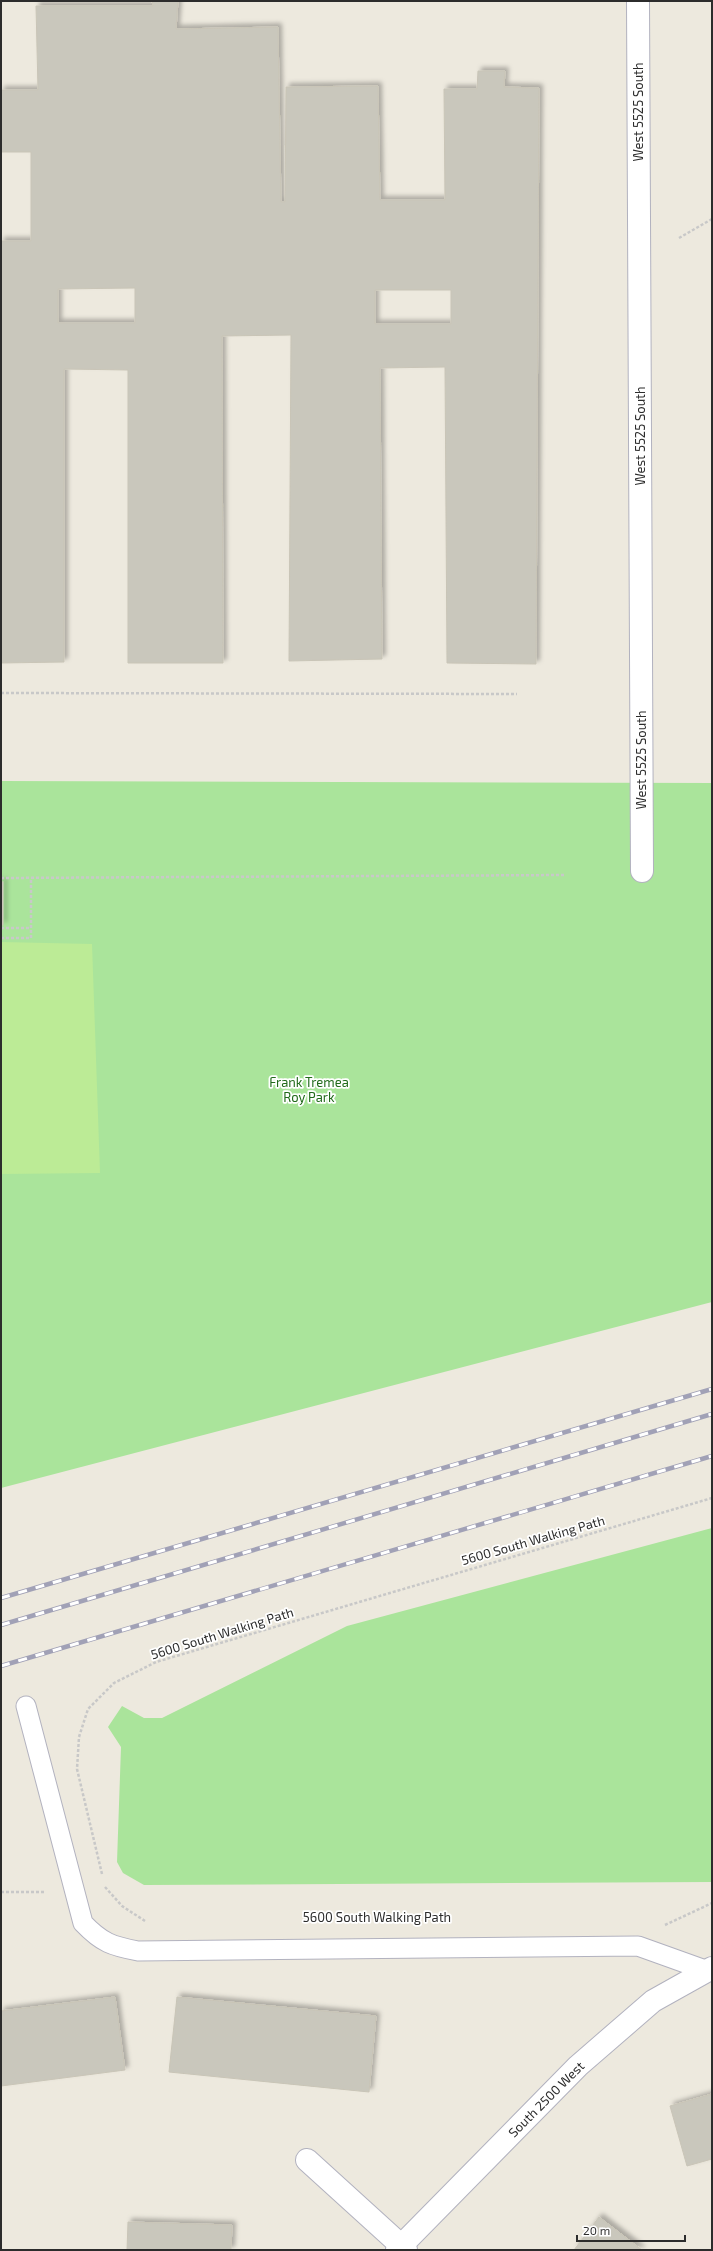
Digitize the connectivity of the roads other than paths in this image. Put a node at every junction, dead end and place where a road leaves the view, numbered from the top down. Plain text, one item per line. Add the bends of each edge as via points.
1 (638, 1) edge
2 (642, 871) dead end
3 (26, 1706) dead end
4 (708, 1969) edge
5 (307, 2160) dead end
6 (401, 2249) edge

1 - 2 street, West 5525 South
3 - 4 lane via 83,1923 96,1936 112,1946 138,1951 638,1946
4 - 6 street, South 2500 West via 653,2001 578,2066
5 - 6 street

